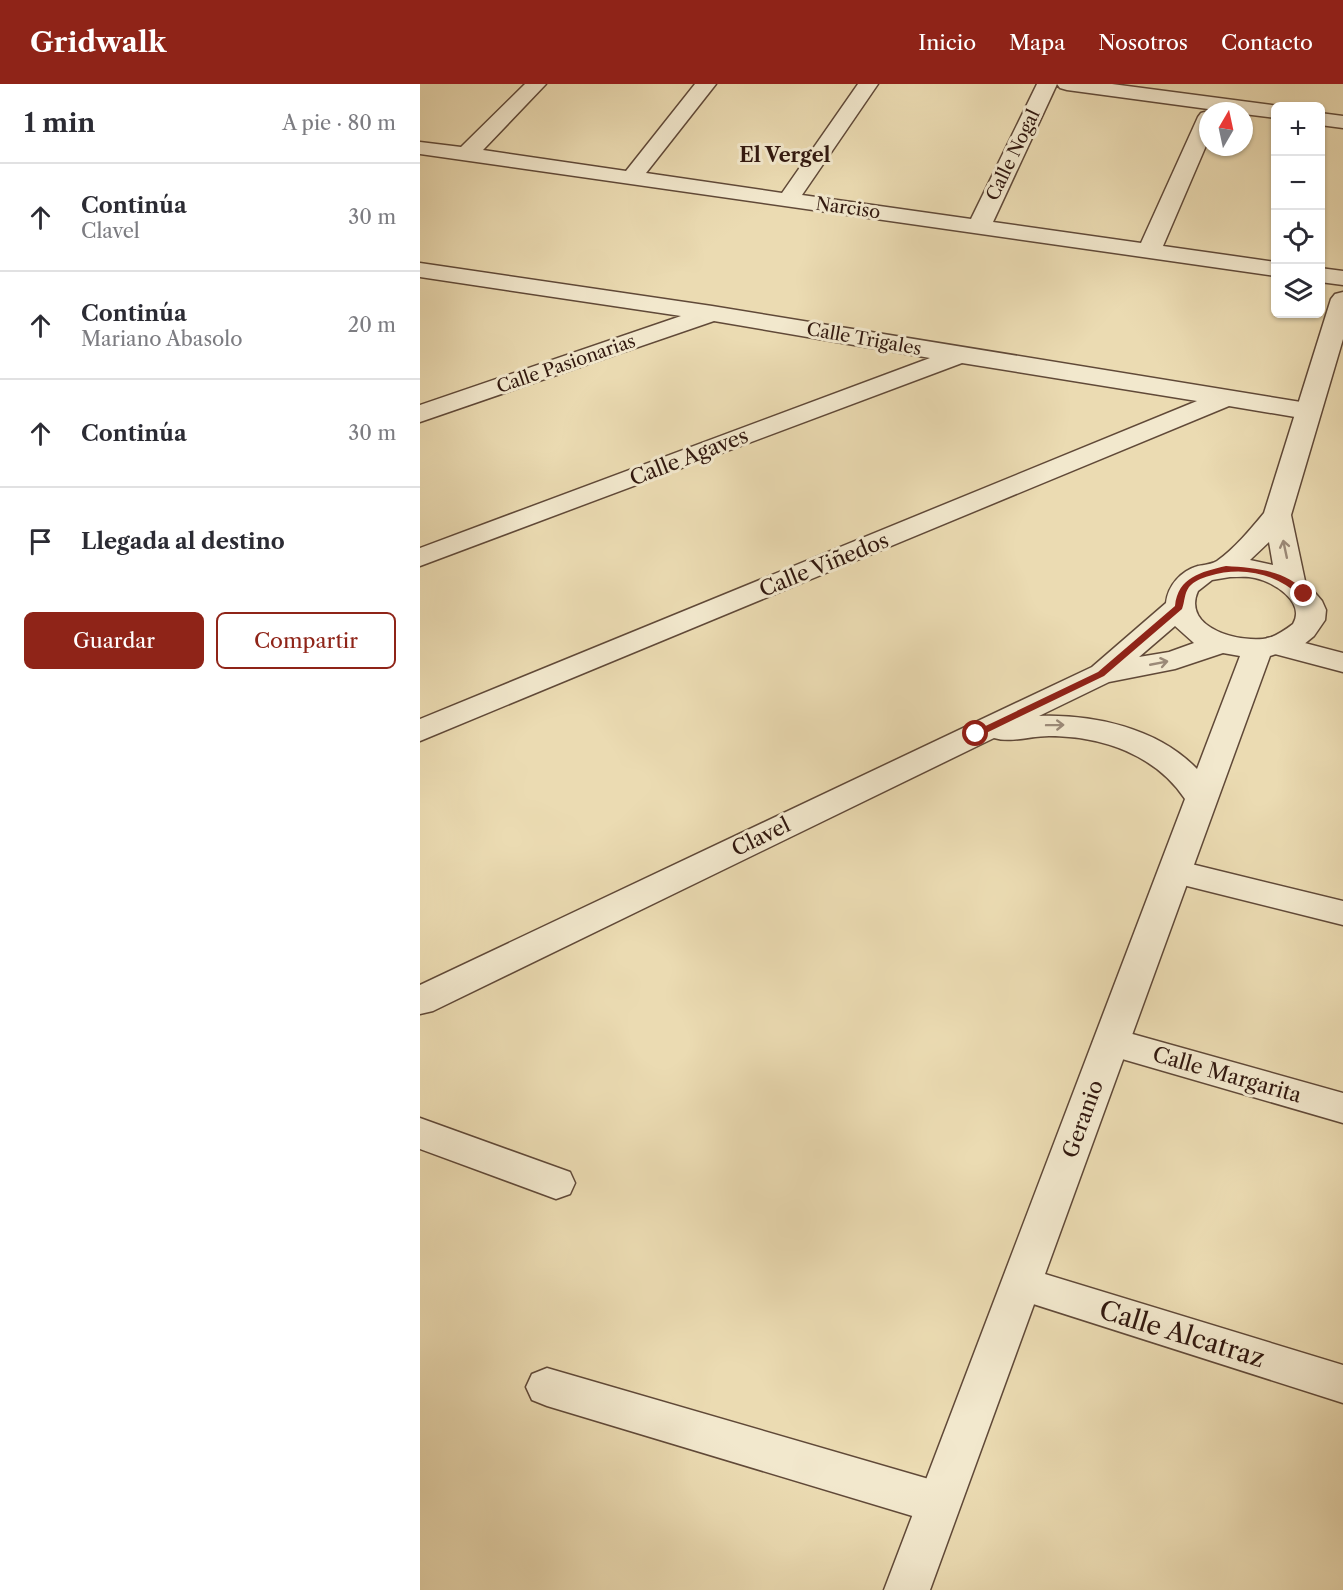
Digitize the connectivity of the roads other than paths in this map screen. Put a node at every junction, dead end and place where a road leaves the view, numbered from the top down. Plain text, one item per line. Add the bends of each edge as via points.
1 (536, 84) edge
2 (706, 84) edge
3 (868, 84) edge
4 (1047, 84) edge
5 (1067, 84) edge
6 (1199, 109) edge
7 (1253, 112) edge
8 (1271, 112) edge
9 (1325, 120) edge
10 (1343, 122) edge
11 (1199, 138) edge
12 (420, 148) edge
13 (467, 154) junction
14 (632, 177) junction
15 (789, 200) junction
16 (979, 227) junction
17 (1149, 251) junction
18 (1271, 267) edge
19 (420, 270) edge
20 (1325, 276) edge
21 (1343, 278) edge
22 (1343, 299) edge
23 (712, 313) junction
24 (959, 356) junction
25 (1227, 398) junction
26 (1307, 411) junction
27 (420, 414) edge
28 (1277, 515) junction
29 (420, 558) edge
30 (1224, 569) junction
31 (1292, 584) junction
32 (1179, 607) junction
33 (1221, 643) junction
34 (1268, 646) junction
35 (1343, 663) edge
36 (1101, 674) junction
37 (420, 731) edge
38 (976, 734) junction
39 (1202, 799) junction
40 (1175, 872) junction
41 (1343, 913) edge
42 (420, 1001) edge
43 (1112, 1042) junction
44 (1343, 1108) edge
45 (420, 1133) edge
46 (556, 1183) dead end
47 (1022, 1284) junction
48 (1343, 1384) edge
49 (547, 1387) dead end
50 (939, 1503) junction
51 (907, 1590) edge

1 - 13 street
2 - 14 street
3 - 15 street
4 - 16 street, Calle Nogal
5 - 6 street
7 - 8 street
9 - 10 street
11 - 17 street
12 - 13 street, Narciso
13 - 14 street, Narciso
14 - 15 street, Narciso
15 - 16 street, Narciso
16 - 17 street, Narciso
17 - 18 street, Narciso
19 - 23 street, Calle Trigales
20 - 21 street
22 - 26 street
23 - 24 street, Calle Trigales
23 - 27 street, Calle Pasionarias
24 - 25 street, Calle Trigales
24 - 29 street, Calle Agaves
25 - 26 street, Calle Trigales
25 - 37 street, Calle Viñedos
26 - 28 street
28 - 30 street
31 -> 28 street
30 - 31 street via 1261,570
30 - 32 street via 1196,577 1186,585
31 - 34 street via 1304,594 1311,618 1293,639
32 - 33 street via 1192,628
32 - 36 street
33 - 34 street
36 -> 33 street via 1175,660
34 - 35 street
34 - 39 street, Geranio
36 - 38 street, Clavel
38 -> 39 street via 1026,726 1069,725 1112,733 1150,748 1181,771
38 - 42 street, Clavel
39 - 40 street, Geranio
40 - 41 street
40 - 43 street, Geranio
43 - 44 street, Calle Margarita
43 - 47 street, Geranio
45 - 46 street
47 - 48 street, Calle Alcatraz
47 - 50 street, Geranio
49 - 50 street
50 - 51 street, Geranio

